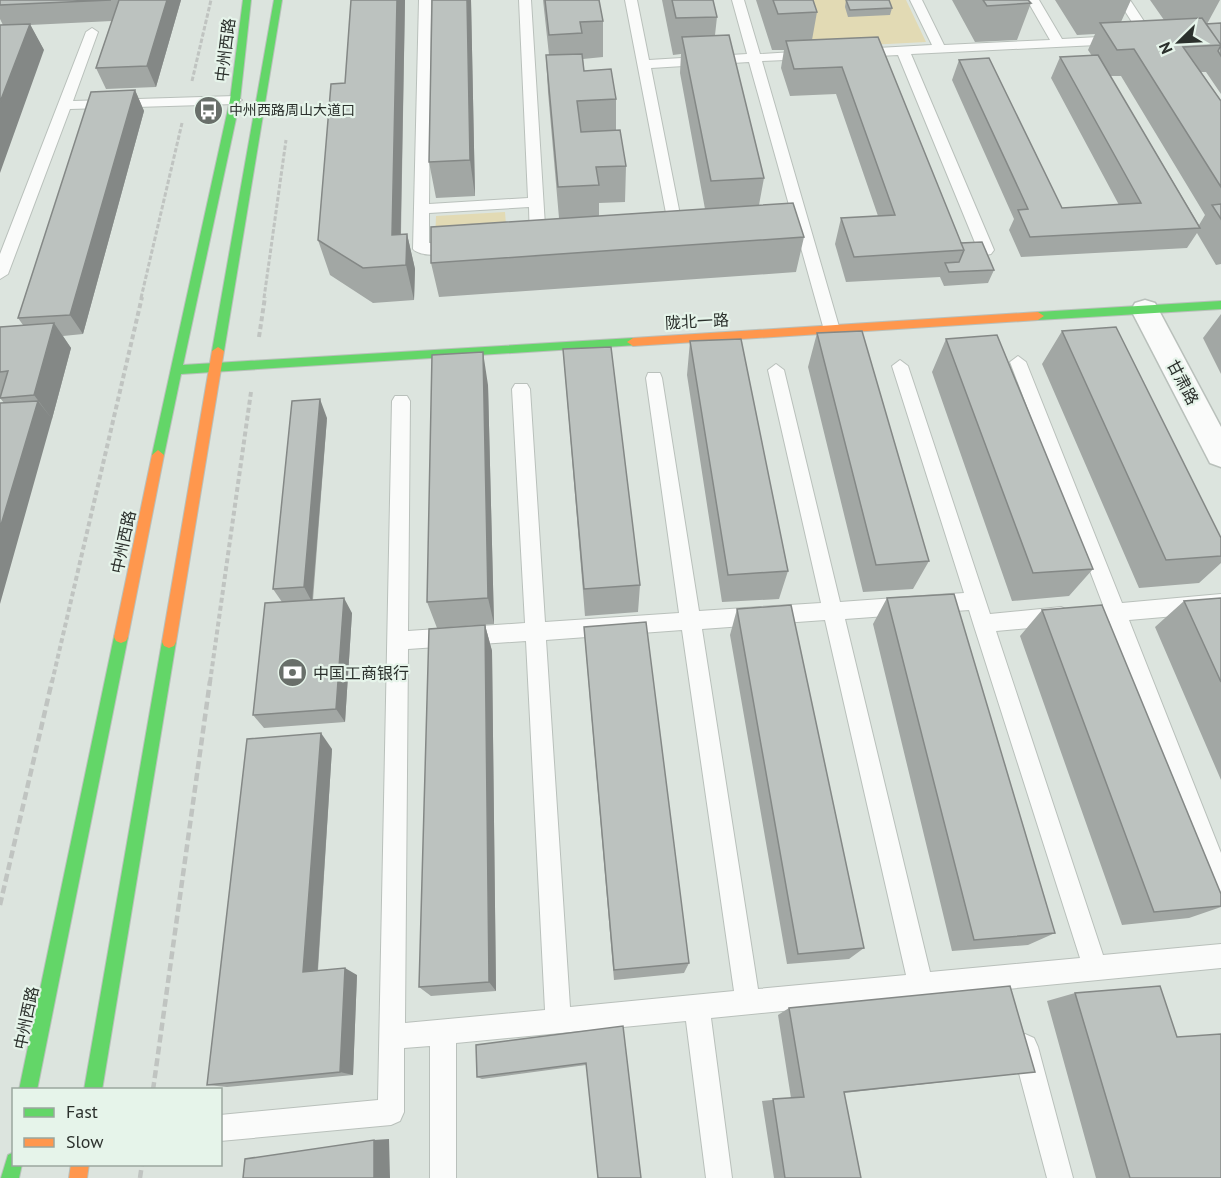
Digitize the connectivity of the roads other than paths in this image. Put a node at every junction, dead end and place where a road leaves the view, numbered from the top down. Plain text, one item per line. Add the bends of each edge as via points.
1 (247, 0) edge
2 (278, 0) edge
3 (425, 0) edge
4 (525, 0) edge
5 (631, 0) edge
6 (738, 0) edge
7 (916, 0) edge
8 (1033, 0) edge
9 (1124, 0) edge
10 (92, 32) dead end
11 (1058, 43) junction
12 (940, 49) junction
13 (903, 51) junction
14 (846, 54) edge
15 (823, 55) edge
16 (754, 58) junction
17 (644, 64) junction
18 (235, 100) junction
19 (64, 105) junction
20 (536, 202) junction
21 (421, 209) junction
22 (676, 235) edge
23 (538, 242) edge
24 (468, 246) edge
25 (986, 250) edge
26 (0, 274) edge
27 (1221, 305) edge
28 (1145, 310) junction
29 (832, 330) junction
30 (1018, 362) dead end
31 (900, 366) dead end
32 (215, 367) junction
33 (176, 370) junction
34 (776, 370) dead end
35 (654, 378) dead end
36 (521, 389) dead end
37 (401, 401) dead end
38 (1221, 455) edge
39 (976, 601) junction
40 (1221, 603) edge
41 (832, 611) junction
42 (1116, 612) junction
43 (691, 621) junction
44 (983, 623) junction
45 (535, 632) junction
46 (398, 641) junction
47 (1221, 882) edge
48 (1221, 956) edge
49 (1095, 968) junction
50 (921, 985) junction
51 (1012, 999) junction
52 (748, 1002) junction
53 (697, 1007) junction
54 (558, 1020) junction
55 (443, 1032) junction
56 (392, 1037) junction
57 (28, 1088) edge
58 (93, 1088) edge
59 (222, 1128) edge
60 (443, 1178) edge
61 (719, 1178) edge
62 (1060, 1178) edge

1 - 18 main road, 中州西路
2 - 32 main road
3 - 21 lane
4 - 20 lane
5 - 17 lane
6 - 16 lane
7 - 12 lane
8 - 11 lane
9 - 11 lane via 1143,38
10 - 19 lane
11 - 12 lane
12 - 13 lane
13 - 14 lane
13 - 25 lane
15 - 16 lane
16 - 17 lane
16 - 29 lane via 797,227
17 - 22 lane
18 - 19 lane
18 - 33 main road, 中州西路
19 - 26 lane
20 - 21 lane
20 - 23 lane
21 - 24 lane via 421,249
27 - 28 main road, 陇北一路
28 - 29 main road, 陇北一路
28 - 38 street, 甘肃路
29 - 32 main road, 陇北一路
30 - 42 lane
31 - 39 lane
32 - 33 main road, 陇北一路
32 - 58 main road
33 - 57 main road, 中州西路
34 - 41 lane
35 - 43 lane
36 - 45 lane
37 - 46 lane
39 - 41 lane
39 - 44 lane
40 - 42 lane
41 - 43 lane
41 - 50 lane
42 - 44 lane
42 - 47 lane
43 - 45 lane
43 - 52 lane
44 - 49 lane
45 - 46 lane
45 - 54 lane
46 - 56 lane
48 - 49 lane
49 - 51 lane
50 - 51 lane
50 - 52 lane
51 - 62 lane
52 - 53 lane
53 - 54 lane
53 - 61 lane
54 - 55 lane
55 - 56 lane
55 - 60 lane
56 - 59 lane via 391,1112

